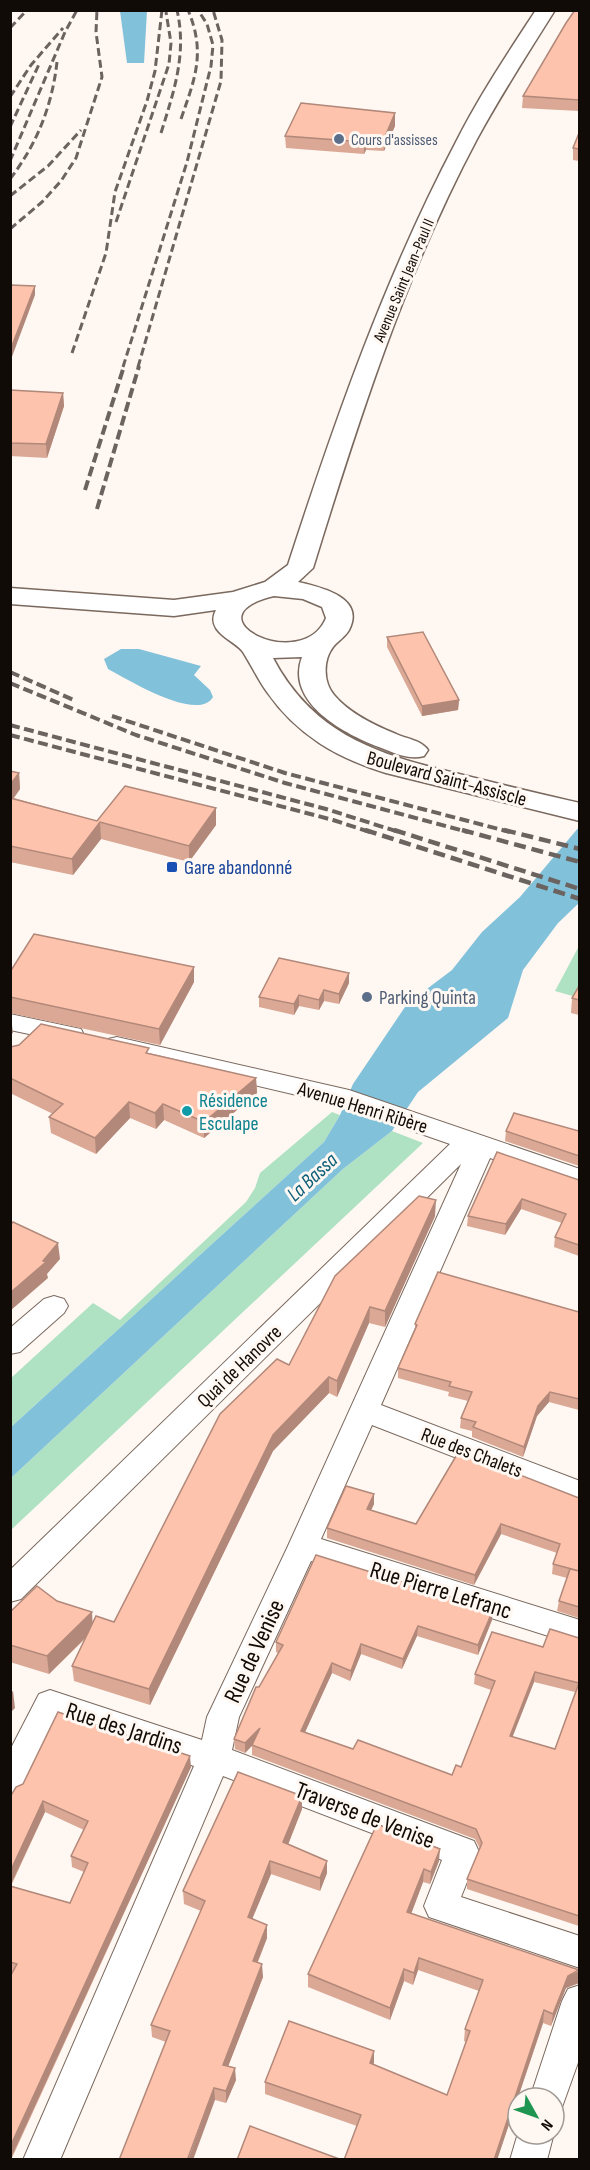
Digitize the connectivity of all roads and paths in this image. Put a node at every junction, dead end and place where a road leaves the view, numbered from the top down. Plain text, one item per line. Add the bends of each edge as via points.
1 (546, 10) edge
2 (300, 568) junction
3 (274, 588) junction
4 (10, 596) edge
5 (324, 597) junction
6 (239, 599) junction
7 (174, 608) junction
8 (230, 631) junction
9 (322, 642) junction
10 (255, 647) junction
11 (569, 799) edge
12 (10, 1022) edge
13 (37, 1028) junction
14 (17, 1047) edge
15 (475, 1144) junction
16 (579, 1179) edge
17 (54, 1306) dead end
18 (10, 1344) edge
19 (364, 1410) junction
20 (579, 1494) edge
21 (303, 1546) junction
22 (10, 1590) edge
23 (579, 1633) edge
24 (214, 1758) junction
25 (10, 1784) edge
26 (579, 1952) edge
27 (579, 2001) edge
28 (552, 2086) edge
29 (41, 2160) edge

1 - 2 street, Avenue Saint Jean-Paul II via 474,129 414,248 386,315
2 - 3 street
2 - 5 street
3 - 5 street via 310,591
3 - 6 street
4 - 7 street
5 - 9 street via 339,612 339,623
6 - 7 street
6 - 8 street via 226,614
7 - 8 street
8 - 10 street
9 - 10 street via 290,650
9 - 11 street, Boulevard Saint-Assiscle via 313,662 316,689 329,705 356,725 418,752
10 - 11 street, Boulevard Saint-Assiscle via 284,697 302,717 336,743 396,767
12 - 13 street, Avenue Henri Ribère
13 - 14 street
13 - 15 street, Avenue Henri Ribère via 340,1096
15 - 16 street, Avenue Henri Ribère
15 - 19 street, Rue de Venise
15 - 22 street, Quai de Hanovre
17 - 18 street
19 - 20 street, Rue des Chalets
19 - 21 street, Rue de Venise
21 - 23 street, Rue Pierre Lefranc
21 - 24 street, Rue de Venise via 223,1717
24 - 25 street, Rue des Jardins via 50,1704
24 - 26 street, Traverse de Venise via 462,1852 441,1906
24 - 29 street, Rue de Venise
27 - 28 street

